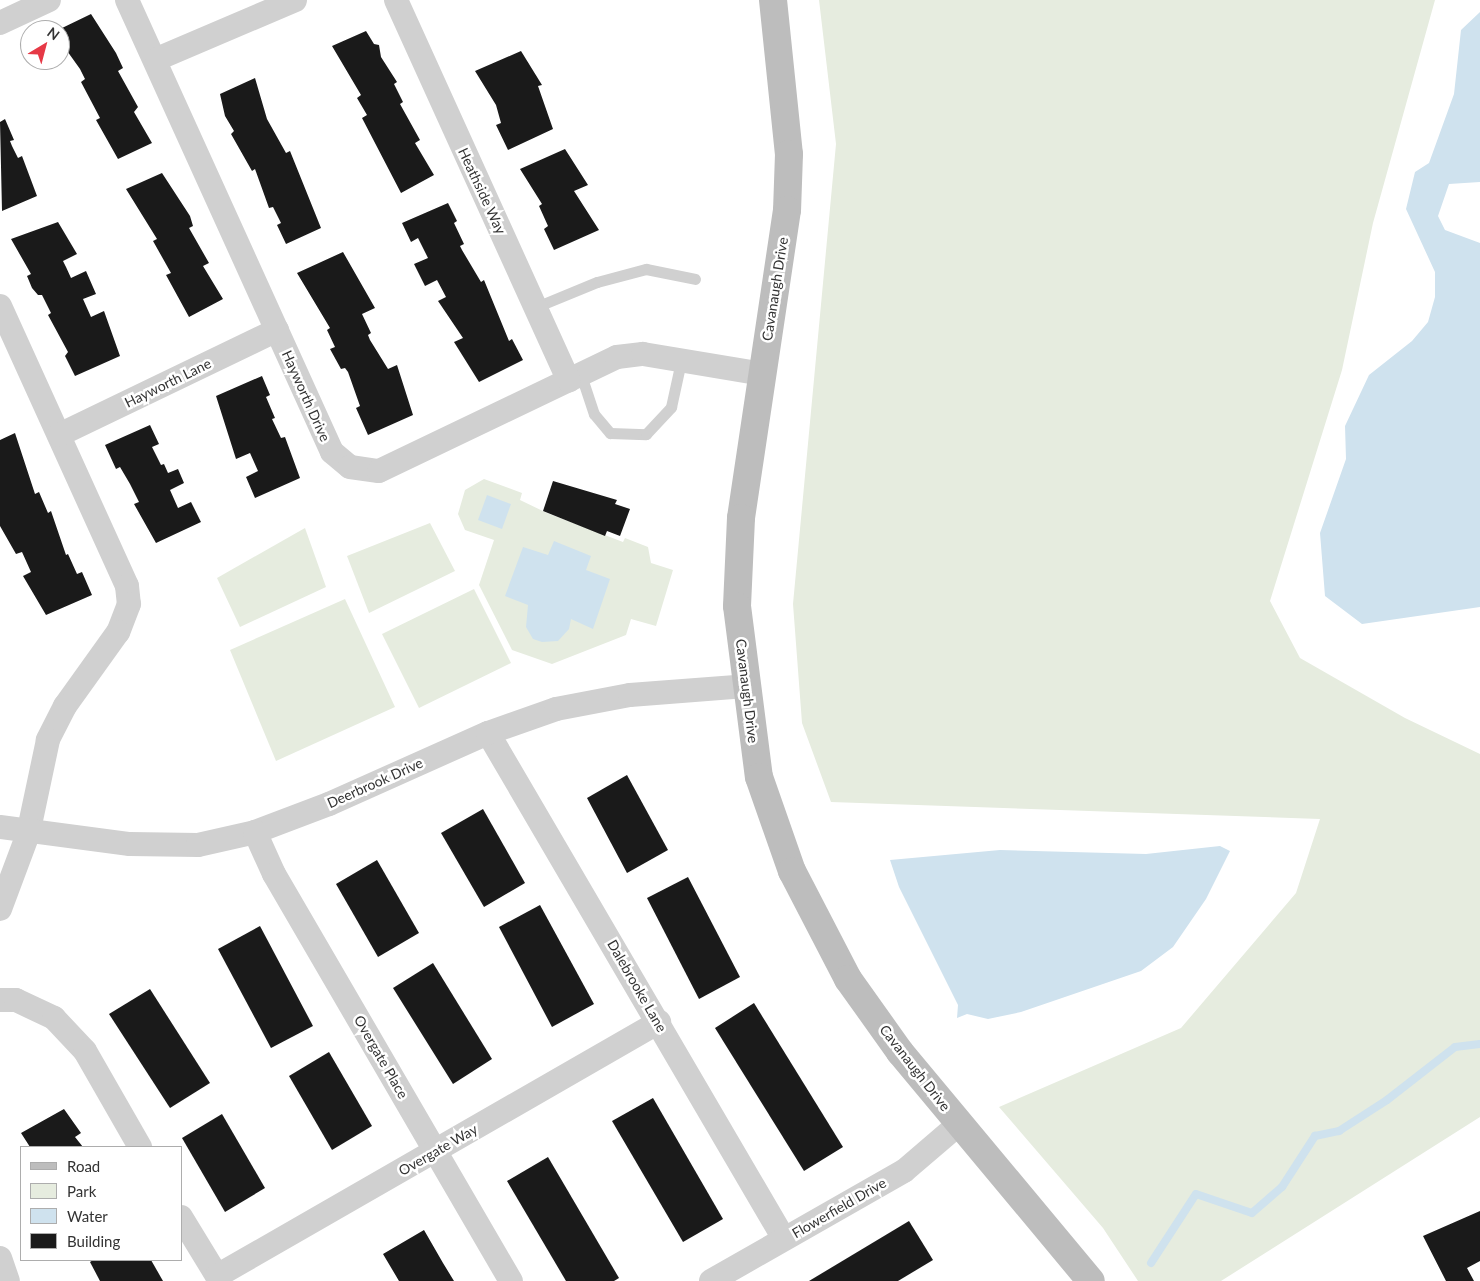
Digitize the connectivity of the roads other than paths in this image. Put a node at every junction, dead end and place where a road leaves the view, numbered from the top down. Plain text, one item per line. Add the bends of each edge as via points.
1 (48, 0) edge
2 (127, 0) edge
3 (295, 0) edge
4 (396, 0) edge
5 (773, 0) edge
6 (0, 22) edge
7 (157, 59) junction
8 (695, 279) dead end
9 (0, 306) edge
10 (536, 308) junction
11 (277, 330) junction
12 (681, 360) junction
13 (762, 374) junction
14 (575, 378) junction
15 (59, 434) junction
16 (746, 686) junction
17 (488, 733) junction
18 (0, 827) edge
19 (254, 832) junction
20 (28, 834) junction
21 (0, 909) edge
22 (0, 1000) edge
23 (659, 1022) junction
24 (959, 1124) junction
25 (139, 1146) edge
26 (436, 1152) junction
27 (182, 1218) edge
28 (784, 1239) junction
29 (0, 1258) edge
30 (219, 1279) edge
31 (8, 1281) edge
32 (511, 1281) edge
33 (711, 1281) edge
34 (1091, 1281) edge

1 - 6 street
2 - 7 street, Hayworth Drive
3 - 7 street
4 - 10 street, Heathside Way
5 - 13 street, Cavanaugh Drive via 790,154 787,210
7 - 11 street, Hayworth Drive
8 - 10 lane via 646,269 597,282
9 - 15 street
10 - 14 street, Heathside Way
11 - 14 street, Hayworth Drive via 332,452 350,467 379,471
11 - 15 street, Hayworth Lane
12 - 13 street, Hayworth Drive
12 - 14 street, Hayworth Drive via 643,354 617,357
12 - 14 lane via 672,407 646,434 610,433 594,414
13 - 16 street, Cavanaugh Drive via 740,518 737,606
15 - 20 street via 127,586 129,604 118,632 65,706 48,740
16 - 17 street, Deerbrook Drive via 630,695 556,709
16 - 24 street, Cavanaugh Drive via 759,777 792,872 848,979 900,1052
17 - 19 street, Deerbrook Drive via 330,804
17 - 23 street, Dalebrooke Lane
18 - 20 street, Deerbrook Drive
19 - 20 street, Deerbrook Drive via 198,845 130,844
19 - 26 street, Overgate Place via 274,874
20 - 21 street
22 - 25 street via 16,1000 54,1018 85,1051
23 - 26 street, Overgate Way
23 - 28 street, Dalebrooke Lane
24 - 28 street, Flowerfield Drive via 904,1171
24 - 34 street, Cavanaugh Drive
26 - 30 street, Overgate Way
26 - 32 street, Overgate Place
27 - 30 street
28 - 33 street, Flowerfield Drive
29 - 31 street

